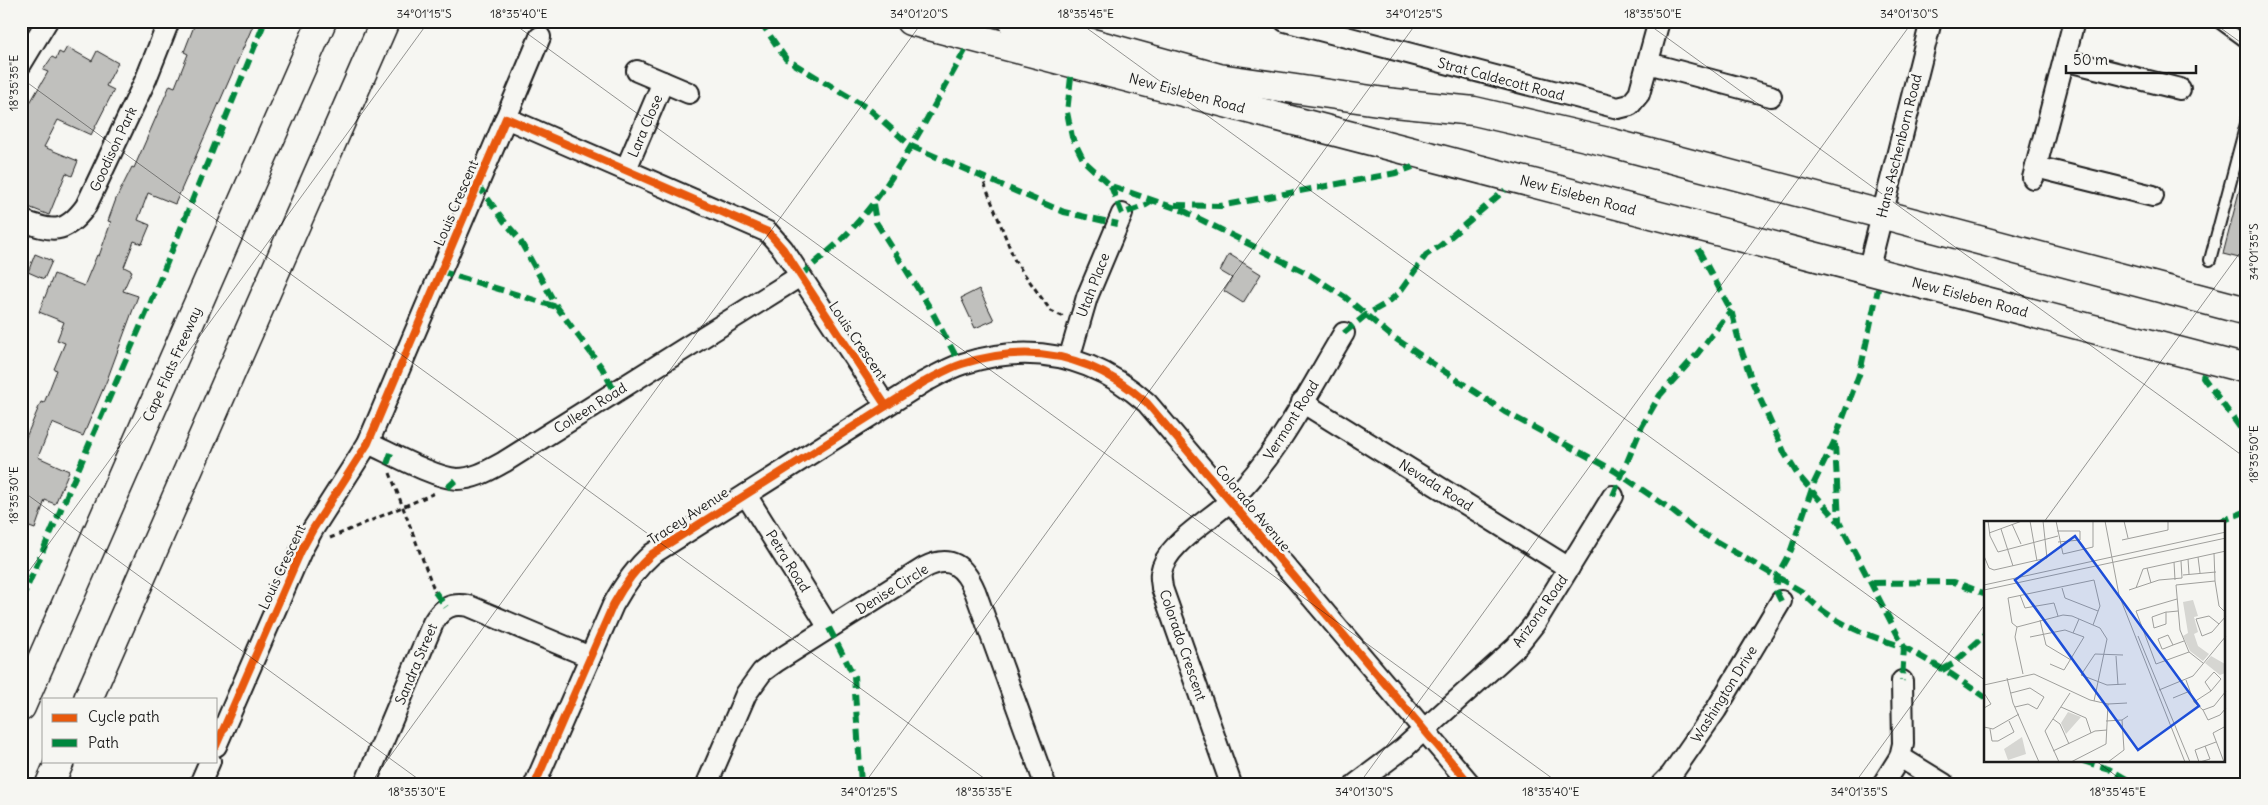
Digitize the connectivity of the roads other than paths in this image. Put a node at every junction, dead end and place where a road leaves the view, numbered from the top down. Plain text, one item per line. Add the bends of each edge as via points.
1 (47, 21) edge
2 (169, 21) edge
3 (322, 21) edge
4 (385, 21) edge
5 (910, 21) edge
6 (1012, 21) edge
7 (1285, 21) edge
8 (1659, 21) edge
9 (1931, 21) edge
10 (2074, 21) edge
11 (2217, 21) edge
12 (540, 37) dead end
13 (2247, 43) edge
14 (2064, 60) junction
15 (1648, 63) junction
16 (21, 64) edge
17 (637, 71) dead end
18 (663, 82) junction
19 (2180, 89) dead end
20 (689, 93) dead end
21 (1770, 96) dead end
22 (506, 118) junction
23 (2247, 120) edge
24 (626, 169) junction
25 (2153, 196) dead end
26 (1122, 214) dead end
27 (1882, 214) junction
28 (21, 220) edge
29 (2210, 260) dead end
30 (1868, 271) junction
31 (800, 276) junction
32 (2247, 310) edge
33 (1344, 333) dead end
34 (1069, 359) junction
35 (960, 364) joint
36 (2247, 369) edge
37 (1302, 402) junction
38 (886, 406) junction
39 (368, 443) junction
40 (746, 494) junction
41 (1613, 496) dead end
42 (1230, 501) junction
43 (1569, 568) junction
44 (1781, 601) dead end
45 (830, 628) junction
46 (590, 657) junction
47 (1902, 681) dead end
48 (88, 698) edge
49 (21, 707) edge
50 (1424, 729) junction
51 (218, 741) edge
52 (1900, 757) junction
53 (60, 762) edge
54 (210, 762) edge
55 (1671, 781) edge
56 (50, 784) edge
57 (200, 784) edge
58 (365, 784) edge
59 (535, 784) edge
60 (707, 784) edge
61 (1045, 784) edge
62 (1231, 784) edge
63 (1356, 784) edge
64 (1470, 784) edge
65 (1883, 784) edge
66 (1944, 784) edge

1 - 16 street
2 - 28 street, Goodison Park via 146,79 86,206 66,227 54,230
3 - 49 main road, Cape Flats Freeway
4 - 48 main road
5 - 30 main road, New Eisleben Road
6 - 27 main road, New Eisleben Road via 1220,78 1385,102 1474,111 1612,143
7 - 15 street, Strat Caldecott Road via 1612,108 1625,107 1636,100
8 - 15 street, Strat Caldecott Road
9 - 27 street, Hans Aschenborn Road
10 - 14 street
11 - 13 lane
12 - 22 street
14 - 19 street
14 - 25 street via 2034,172
15 - 21 street
17 - 18 street, Lara Close
18 - 20 street, Lara Close
18 - 24 street, Lara Close
22 - 24 street, Louis Crescent
22 - 39 street, Louis Crescent
23 - 29 lane
24 - 31 street, Louis Crescent via 768,232
26 - 34 street, Utah Place via 1079,323
27 - 30 street, Hans Aschenborn Road
27 - 32 main road, New Eisleben Road
30 - 36 main road, New Eisleben Road
31 - 38 street, Louis Crescent
31 - 39 street, Colleen Road via 479,476 457,479
33 - 37 street, Vermont Road
34 - 35 street, Colorado Avenue via 1009,354
34 - 42 street, Colorado Avenue via 1104,371 1127,385 1147,403
35 - 38 street, Tracey Avenue
37 - 42 street, Vermont Road via 1266,460
37 - 43 street, Nevada Road
38 - 40 street, Tracey Avenue
39 - 51 street, Louis Crescent via 312,529
40 - 45 street, Petra Road
40 - 46 street, Tracey Avenue via 652,554 636,569 613,605
41 - 43 street, Arizona Road
42 - 50 street, Colorado Avenue
42 - 62 street, Colorado Crescent via 1175,547 1160,574 1162,588
43 - 50 street, Arizona Road via 1516,648
44 - 55 street, Washington Drive
45 - 60 street, Denise Circle via 777,661 752,683
45 - 61 street, Denise Circle via 936,562 954,564 963,570 975,591
46 - 58 street, Sandra Street via 469,606 457,604 446,607 433,623
46 - 59 street, Tracey Avenue
47 - 52 street
50 - 63 street
50 - 64 street, Colorado Avenue
52 - 65 street
52 - 66 street
53 - 56 main road
54 - 57 street

